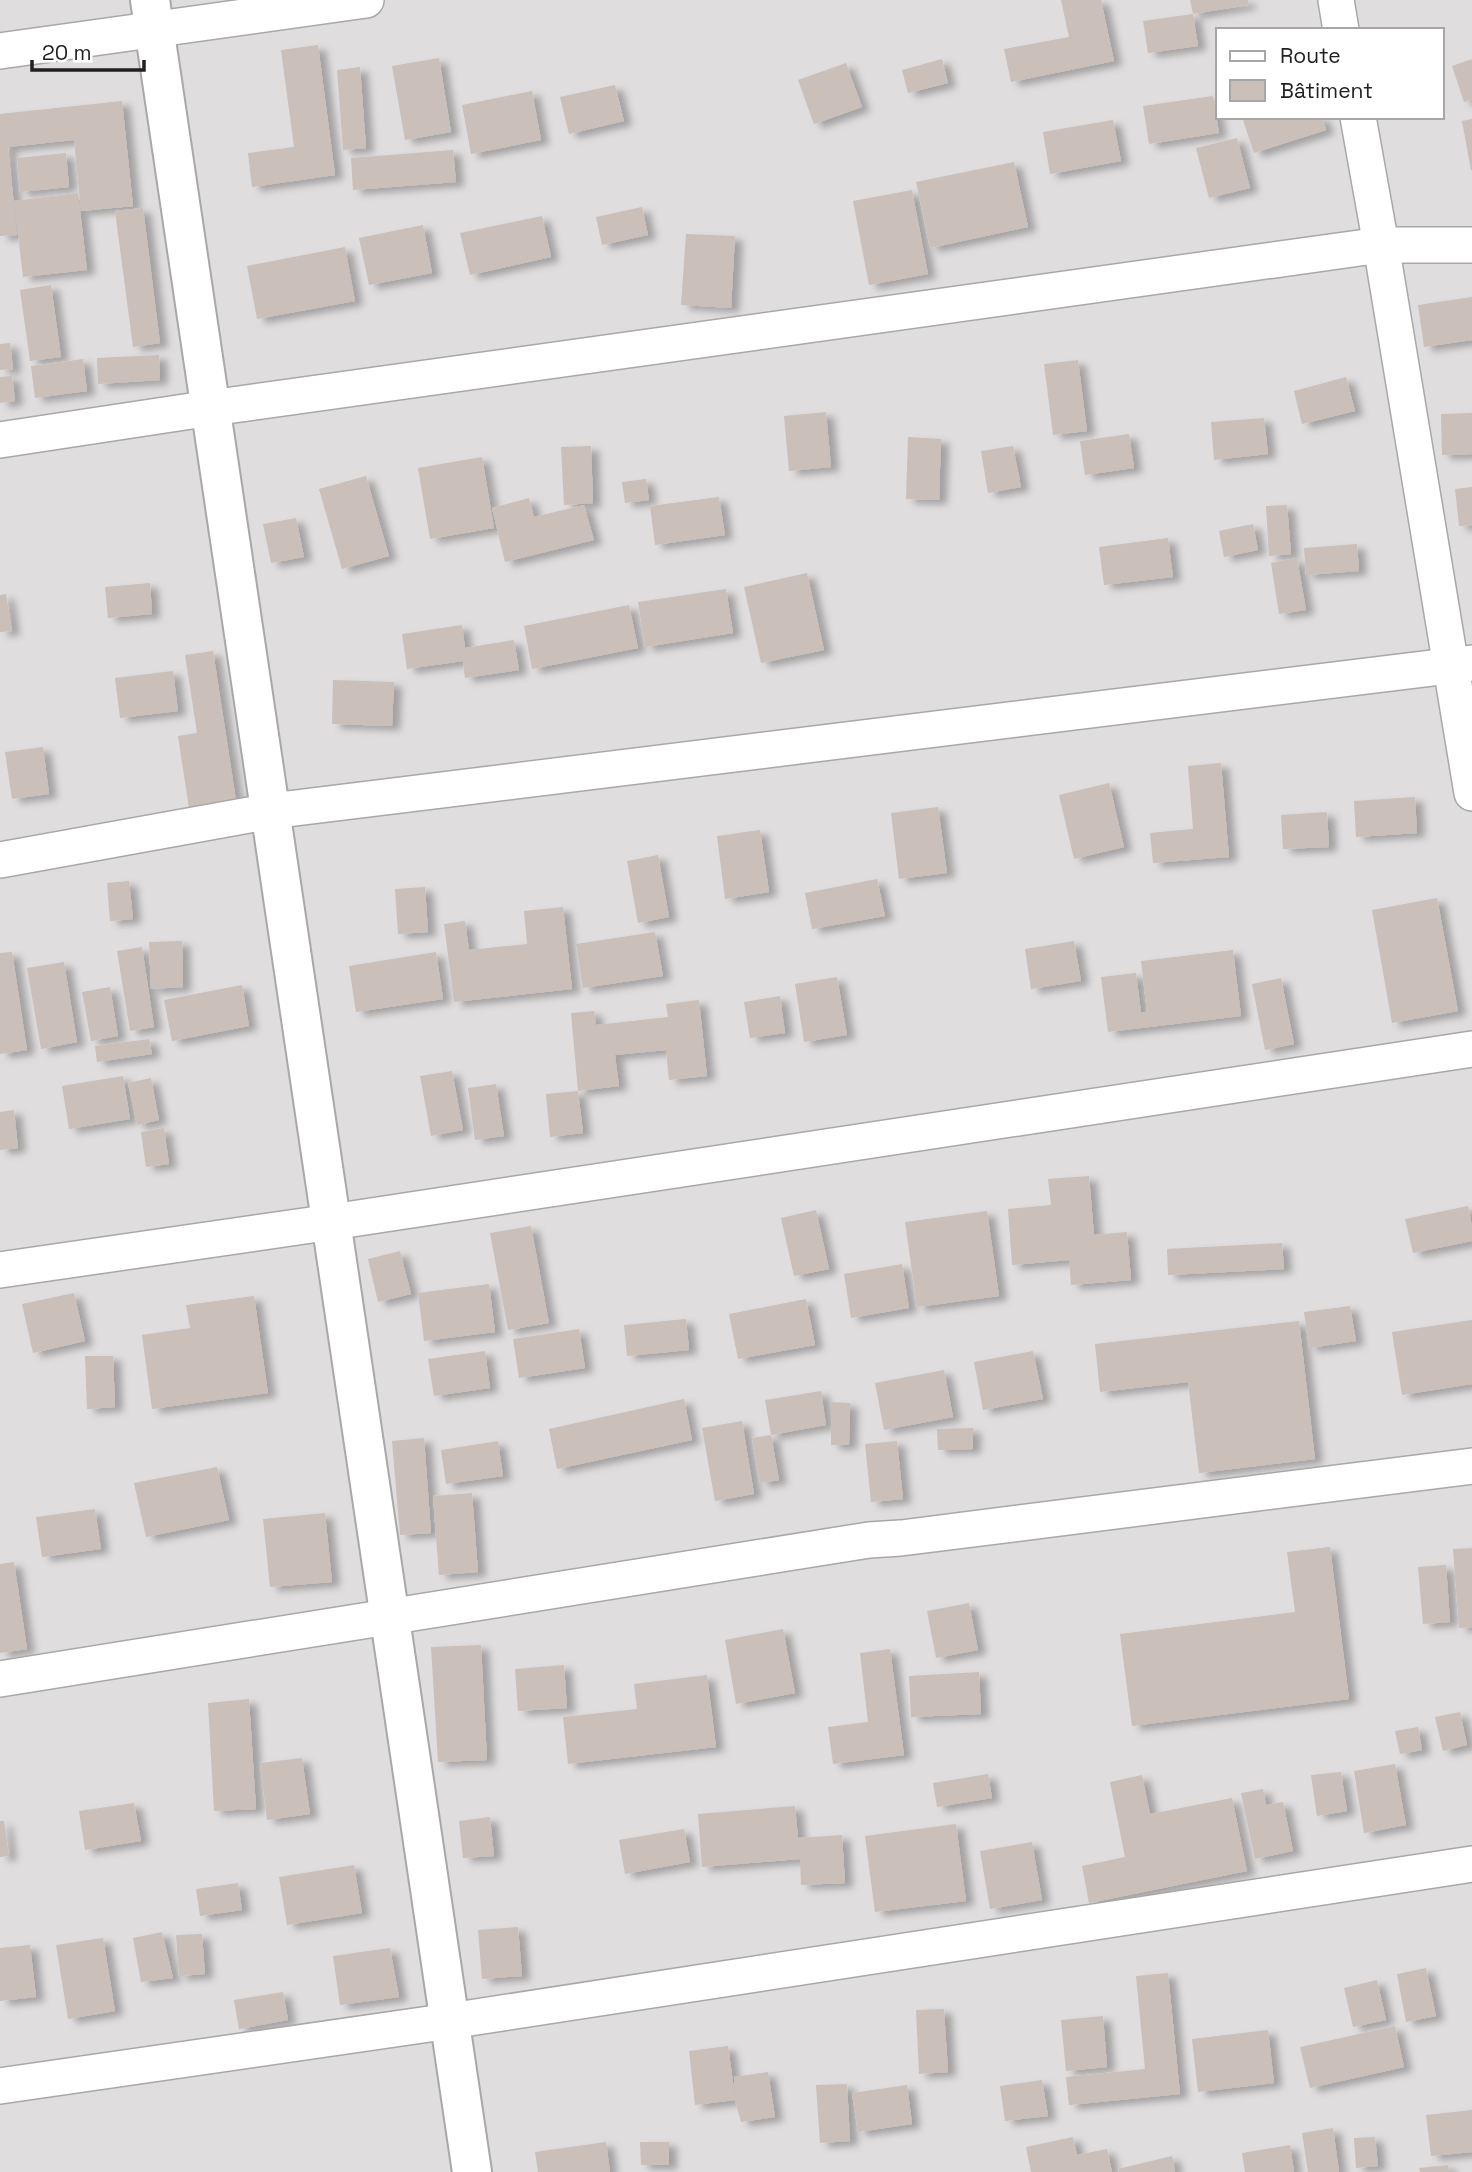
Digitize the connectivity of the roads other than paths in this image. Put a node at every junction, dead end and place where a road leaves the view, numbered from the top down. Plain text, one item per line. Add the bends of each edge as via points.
1 (366, 0) edge
2 (1336, 0) edge
3 (153, 15) edge
4 (1342, 28) edge
5 (0, 51) edge
6 (1358, 119) edge
7 (1381, 245) junction
8 (1472, 245) edge
9 (211, 408) junction
10 (0, 440) edge
11 (1461, 665) edge
12 (1472, 793) edge
13 (271, 811) junction
14 (0, 860) edge
15 (1472, 1049) edge
16 (332, 1222) junction
17 (0, 1270) edge
18 (1472, 1466) edge
19 (390, 1615) junction
20 (0, 1679) edge
21 (1472, 1864) edge
22 (450, 2021) junction
23 (0, 2086) edge
24 (472, 2172) edge

1 - 3 street
2 - 4 street
3 - 5 street
3 - 9 street
6 - 7 street
7 - 8 street
7 - 9 street
7 - 11 street
9 - 10 street
9 - 13 street
11 - 12 street
11 - 13 street
13 - 14 street
13 - 16 street
15 - 16 street
16 - 17 street
16 - 19 street
18 - 19 street via 915,1537 869,1539
19 - 20 street
19 - 22 street
21 - 22 street
22 - 23 street
22 - 24 street

